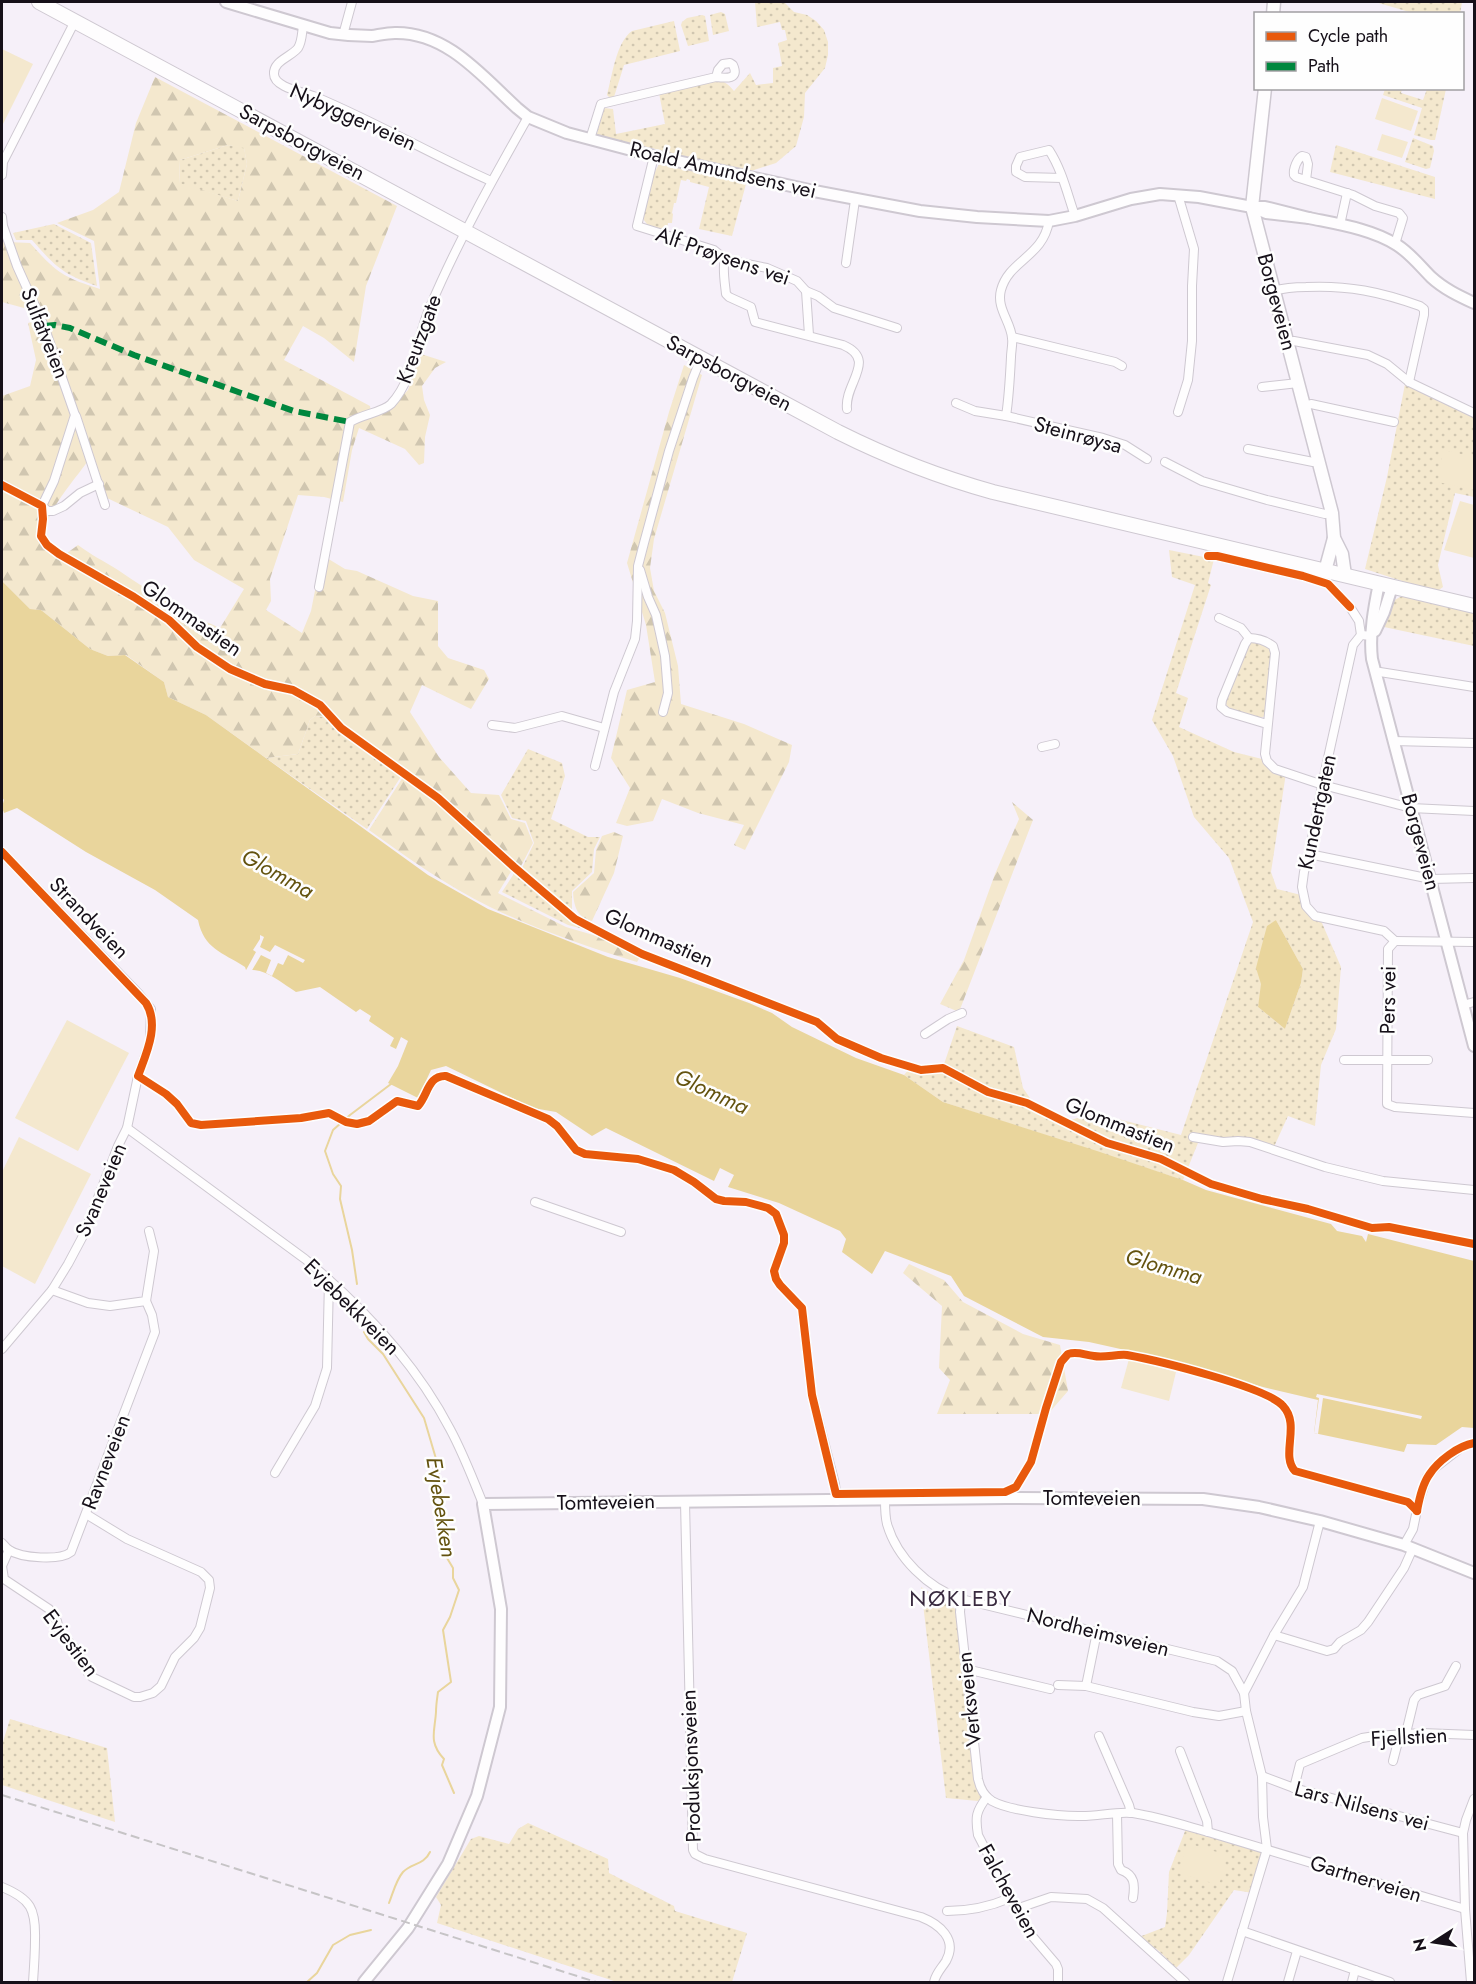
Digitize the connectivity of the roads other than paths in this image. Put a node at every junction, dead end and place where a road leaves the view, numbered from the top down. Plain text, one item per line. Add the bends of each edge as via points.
1 (39, 2) edge
2 (226, 2) edge
3 (352, 2) edge
4 (244, 4) edge
5 (75, 21) junction
6 (303, 26) junction
7 (343, 35) junction
8 (716, 76) dead end
9 (1265, 90) edge
10 (528, 117) junction
11 (590, 139) junction
12 (654, 156) junction
13 (2, 163) edge
14 (2, 175) edge
15 (1062, 178) junction
16 (1306, 180) dead end
17 (491, 181) junction
18 (1347, 193) junction
19 (1178, 195) junction
20 (855, 200) junction
21 (1252, 207) junction
22 (1075, 216) junction
23 (2, 217) edge
24 (1049, 220) junction
25 (1340, 225) junction
26 (466, 232) junction
27 (1395, 244) junction
28 (725, 259) junction
29 (846, 263) dead end
30 (806, 291) junction
31 (1274, 291) junction
32 (1474, 303) edge
33 (897, 328) dead end
34 (809, 335) junction
35 (1012, 337) junction
36 (1287, 342) junction
37 (701, 358) junction
38 (1122, 366) dead end
39 (1409, 382) junction
40 (1298, 383) junction
41 (1262, 387) dead end
42 (956, 403) dead end
43 (1304, 406) junction
44 (847, 409) dead end
45 (1178, 412) dead end
46 (1474, 413) edge
47 (75, 415) junction
48 (1006, 416) junction
49 (1394, 422) dead end
50 (1248, 449) dead end
51 (1147, 459) dead end
52 (1318, 461) junction
53 (1165, 462) dead end
54 (99, 484) junction
55 (2, 485) edge
56 (105, 505) dead end
57 (42, 506) junction
58 (1332, 513) junction
59 (1334, 538) junction
60 (1208, 556) dead end
61 (638, 566) junction
62 (1325, 571) junction
63 (1346, 575) junction
64 (1385, 585) junction
65 (319, 587) dead end
66 (1474, 606) edge
67 (1219, 618) dead end
68 (1367, 636) junction
69 (1249, 638) junction
70 (1376, 673) junction
71 (1474, 687) edge
72 (663, 712) dead end
73 (1267, 724) junction
74 (492, 725) dead end
75 (604, 728) junction
76 (1393, 741) junction
77 (1474, 742) edge
78 (1055, 744) dead end
79 (1042, 747) dead end
80 (595, 766) dead end
81 (1323, 785) junction
82 (1411, 808) junction
83 (1474, 811) edge
84 (2, 852) edge
85 (1310, 854) junction
86 (1474, 878) edge
87 (1431, 879) junction
88 (1395, 941) junction
89 (1447, 942) junction
90 (1474, 942) edge
91 (1469, 1004) edge
92 (151, 1010) joint
93 (962, 1013) dead end
94 (926, 1034) dead end
95 (1474, 1046) edge
96 (1344, 1060) dead end
97 (1387, 1060) junction
98 (1428, 1060) dead end
99 (1474, 1113) edge
100 (127, 1128) junction
101 (1193, 1137) dead end
102 (1474, 1190) edge
103 (535, 1202) dead end
104 (149, 1232) dead end
105 (621, 1232) dead end
106 (329, 1280) junction
107 (52, 1290) junction
108 (146, 1301) junction
109 (802, 1308) dead end
110 (2, 1349) edge
111 (1474, 1443) edge
112 (275, 1473) dead end
113 (885, 1500) junction
114 (837, 1501) junction
115 (685, 1502) junction
116 (483, 1504) junction
117 (86, 1514) junction
118 (1320, 1521) junction
119 (2, 1543) edge
120 (1408, 1547) junction
121 (9, 1550) junction
122 (1474, 1573) edge
123 (961, 1599) junction
124 (1097, 1632) junction
125 (1274, 1635) junction
126 (1456, 1666) dead end
127 (966, 1669) junction
128 (1058, 1685) dead end
129 (1086, 1686) junction
130 (1050, 1689) dead end
131 (1244, 1693) junction
132 (1246, 1711) junction
133 (1403, 1734) junction
134 (1474, 1735) edge
135 (1099, 1736) dead end
136 (1180, 1751) dead end
137 (1393, 1761) dead end
138 (1262, 1776) junction
139 (1294, 1788) junction
140 (987, 1797) junction
141 (1474, 1799) edge
142 (1131, 1813) junction
143 (1117, 1814) junction
144 (1208, 1832) junction
145 (1463, 1833) junction
146 (1267, 1849) junction
147 (2, 1887) edge
148 (1010, 1898) junction
149 (1133, 1898) dead end
150 (1016, 1909) junction
151 (1465, 1909) junction
152 (947, 1911) dead end
153 (1242, 1931) junction
154 (1297, 1951) junction
155 (1355, 1971) junction
156 (33, 1983) edge
157 (364, 1983) edge
158 (934, 1983) edge
159 (1058, 1983) edge
160 (1185, 1983) edge
161 (1227, 1983) edge
162 (1288, 1983) edge
163 (1352, 1983) edge
164 (1390, 1983) edge
165 (1471, 1983) edge

1 - 5 highway, Sarpsborgveien
2 - 4 street, Roald Amundsens vei
3 - 7 street
4 - 6 street, Roald Amundsens vei
5 - 13 street
5 - 26 highway, Sarpsborgveien
6 - 7 street, Roald Amundsens vei
6 - 17 street, Nybyggerveien via 297,49 273,72 281,85 315,96
7 - 10 street, Roald Amundsens vei via 403,33 439,42
8 - 11 street via 602,104
9 - 21 main road, Borgeveien
10 - 11 street, Roald Amundsens vei
10 - 17 street, Kreutzgate
11 - 12 street, Roald Amundsens vei
12 - 20 street, Roald Amundsens vei
12 - 28 street, Alf Prøysens vei via 637,226 714,250
13 - 14 street
15 - 15 street via 1049,150 1020,157 1016,166 1016,172 1025,177
15 - 22 street
16 - 18 street
17 - 26 street, Kreutzgate
18 - 25 street
18 - 27 street via 1401,215
19 - 21 street, Roald Amundsens vei
19 - 22 street, Roald Amundsens vei via 1144,196
19 - 45 street via 1194,249 1192,341 1188,380
20 - 24 street, Roald Amundsens vei via 957,215
20 - 29 street
21 - 25 street, Roald Amundsens vei via 1266,213
21 - 31 main road, Borgeveien
22 - 24 street, Roald Amundsens vei
23 - 47 street, Sulfatveien
24 - 35 street, Steinrøysa via 1042,241 1008,275 1001,291 1002,312
25 - 27 street, Roald Amundsens vei
26 - 37 highway, Sarpsborgveien
26 - 65 street, Kreutzgate via 428,312 402,388 388,406 350,422
27 - 32 street, Roald Amundsens vei via 1447,289
28 - 30 street, Alf Prøysens vei via 767,268 796,281
28 - 34 street via 726,294 751,307 755,322
30 - 33 street, Alf Prøysens vei via 834,309
30 - 34 street, Alf Prøysens vei
31 - 36 main road, Borgeveien
31 - 39 street via 1333,286 1382,293 1420,306 1424,315
34 - 44 street via 843,345 858,357 859,369 847,397
35 - 38 street
35 - 48 street, Steinrøysa
36 - 39 street via 1368,355
36 - 40 main road, Borgeveien
37 - 61 street via 669,451
37 - 62 highway, Sarpsborgveien via 860,443 943,477 1039,504
39 - 46 street
40 - 41 street
40 - 43 main road, Borgeveien
42 - 48 street, Steinrøysa
43 - 49 street via 1311,404
43 - 52 main road, Borgeveien
47 - 54 street, Sulfatveien
47 - 57 street
48 - 51 street, Steinrøysa via 1103,438 1125,445
50 - 52 street
52 - 58 main road, Borgeveien
53 - 58 street via 1202,481 1278,503
54 - 56 street, Sulfatveien
54 - 57 street via 58,510 48,511
55 - 57 street
58 - 59 main road, Borgeveien
59 - 62 main road, Borgeveien
59 - 63 main road, Borgeveien
60 - 68 street via 1328,584
61 - 72 street via 656,615 665,656 668,693
61 - 75 street via 635,639
62 - 63 highway, Sarpsborgveien
63 - 64 highway, Sarpsborgveien
64 - 66 highway, Sarpsborgveien
64 - 68 street via 1384,612
67 - 69 street via 1241,628
68 - 70 street, Borgeveien
68 - 81 street, Kundertgaten via 1353,645
69 - 73 street via 1267,642 1275,653
69 - 73 street via 1221,707
70 - 71 street
70 - 76 street, Borgeveien
73 - 81 street via 1265,754 1270,766
74 - 75 street via 515,728 562,717
75 - 80 street
76 - 77 street
76 - 82 street, Borgeveien
78 - 79 street
81 - 82 street
81 - 85 street, Kundertgaten
82 - 83 street
82 - 87 street, Borgeveien
84 - 92 street, Strandveien
85 - 87 street
85 - 88 street, Kundertgaten via 1302,887 1306,906 1315,916 1384,931
86 - 87 street
87 - 89 street, Borgeveien
88 - 89 street
88 - 97 street, Pers vei via 1389,950
89 - 90 street
89 - 91 street, Borgeveien
91 - 95 street, Borgeveien
92 - 100 street, Svaneveien via 150,1041
93 - 94 street
96 - 97 street, Pers vei
97 - 98 street, Pers vei
97 - 99 street, Pers vei via 1387,1104
100 - 106 street, Evjebekkveien
100 - 107 street, Svaneveien via 84,1234
101 - 102 street via 1250,1142 1383,1181
103 - 105 street
104 - 108 street, Ravneveien via 154,1251
106 - 112 street via 327,1368 315,1406
106 - 116 street, Evjebekkveien via 369,1318 421,1382 456,1442
107 - 108 street via 88,1303
107 - 110 street, Svaneveien
108 - 117 street, Ravneveien via 155,1332
109 - 114 street via 812,1395
111 - 120 street via 1456,1450 1428,1477
113 - 114 street, Tomteveien
113 - 118 street, Tomteveien via 1203,1499
113 - 123 street, Nordheimsveien via 887,1524 907,1560 942,1592
114 - 115 street, Tomteveien
115 - 116 street, Tomteveien
115 - 158 street, Produksjonsveien via 695,1854 934,1923 945,1932 950,1950
116 - 157 street, Evjebekkveien via 501,1609 500,1707 477,1796 448,1864 408,1928
117 - 121 street, Ravneveien via 68,1555 21,1555
117 - 121 street, Evjestien via 127,1539 201,1572 209,1580 200,1628 175,1658 161,1686 147,1696 134,1697 92,1677 75,1648 60,1633 49,1609 3,1579 2,1566
118 - 120 street, Tomteveien
118 - 125 street via 1303,1587
119 - 121 street
120 - 122 street, Tomteveien
120 - 125 street via 1404,1568 1368,1622 1331,1652
123 - 124 street, Nordheimsveien
123 - 127 street, Verksveien
124 - 129 street
124 - 131 street, Nordheimsveien via 1217,1661 1232,1671
125 - 131 street
126 - 133 street via 1445,1686 1414,1700
127 - 130 street
127 - 140 street, Verksveien via 978,1779
128 - 129 street
129 - 132 street via 1193,1712 1219,1716
131 - 132 street
132 - 138 street
133 - 134 street, Fjellstien
133 - 137 street
133 - 139 street, Fjellstien via 1362,1738 1300,1764
135 - 142 street
136 - 144 street
138 - 139 street, Lars Nilsens vei
138 - 146 street
139 - 145 street, Lars Nilsens vei
140 - 143 street, Gartnerveien via 1035,1812
140 - 148 street, Falcheveien via 978,1808 978,1835
141 - 145 street
142 - 143 street, Gartnerveien
142 - 144 street, Gartnerveien
143 - 149 street via 1118,1864 1134,1881
144 - 146 street, Gartnerveien
145 - 151 street
146 - 151 street, Gartnerveien
146 - 153 street
147 - 156 street via 24,1898 34,1912
148 - 150 street, Falcheveien
148 - 152 street via 968,1911
150 - 159 street, Falcheveien via 1027,1930 1056,1964
150 - 160 street via 1051,1897 1087,1899 1103,1908
151 - 165 street
153 - 154 street
153 - 161 street
154 - 155 street
154 - 162 street
155 - 163 street
155 - 164 street

